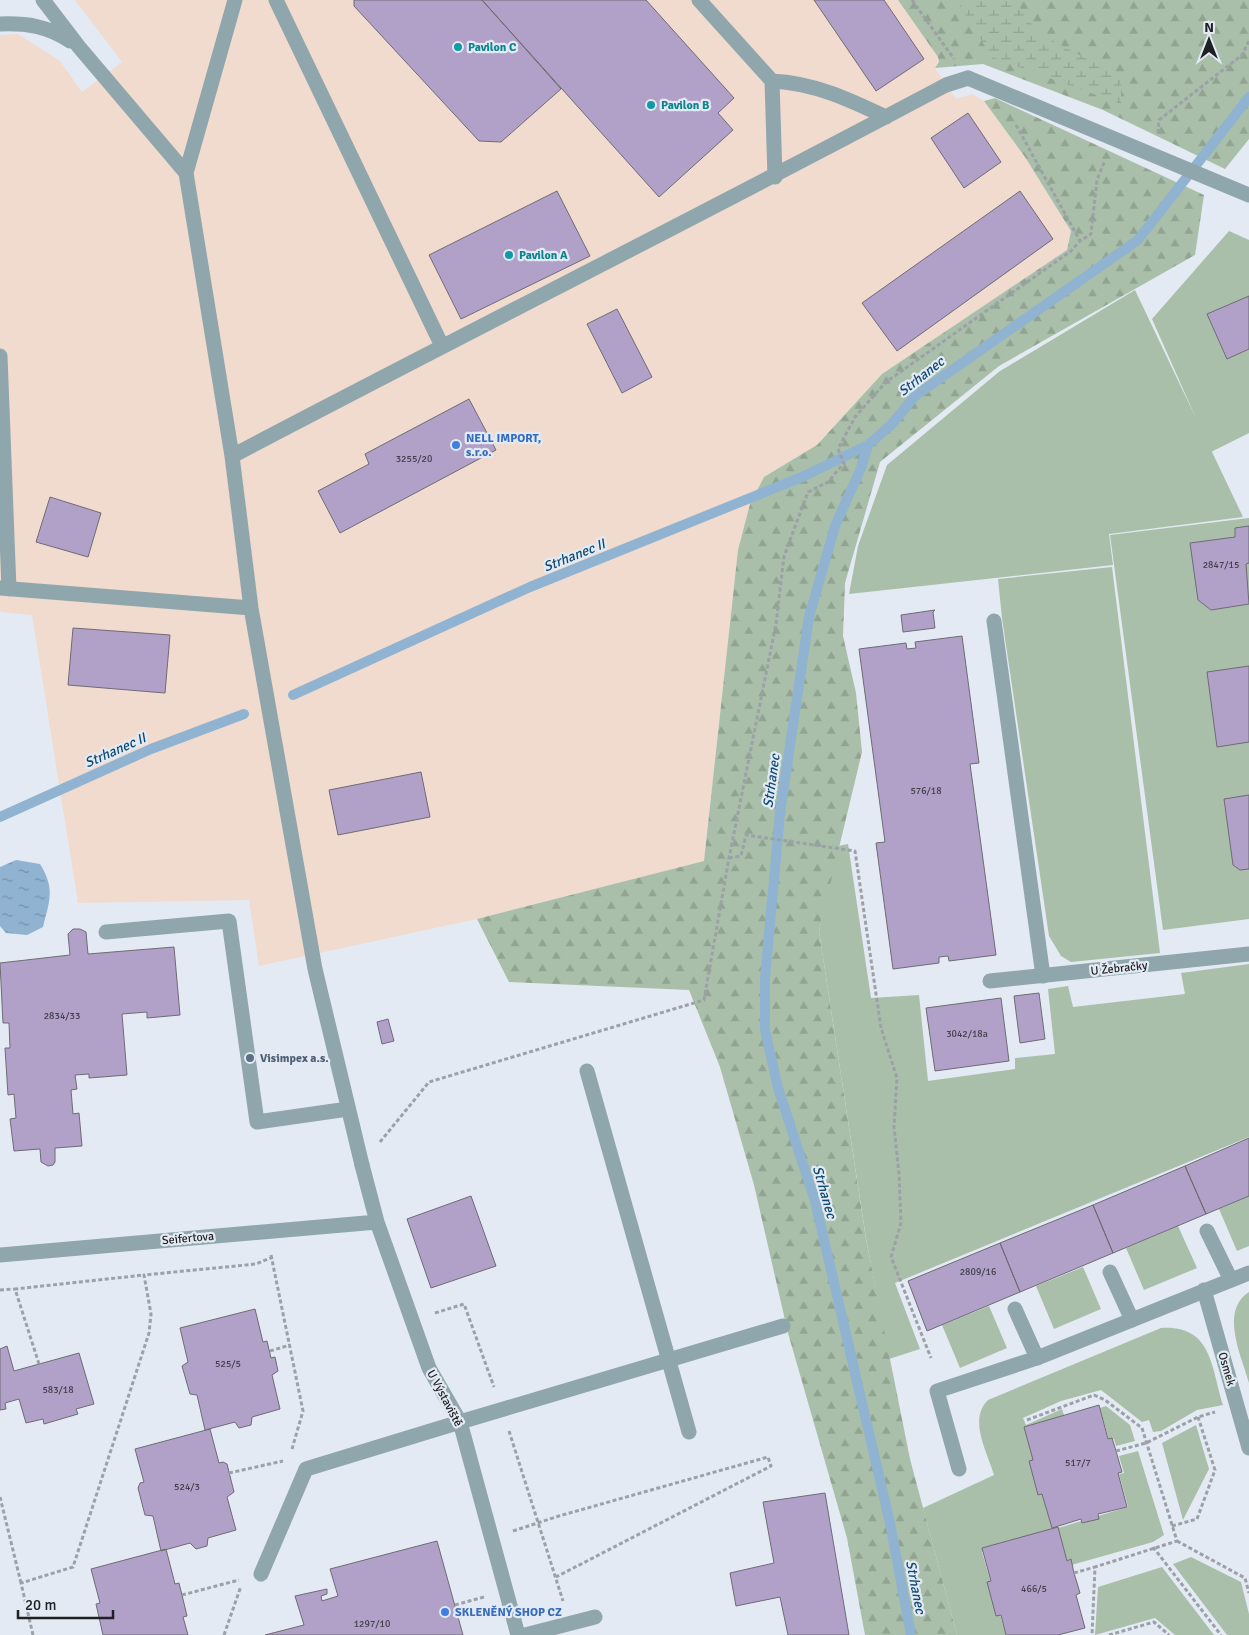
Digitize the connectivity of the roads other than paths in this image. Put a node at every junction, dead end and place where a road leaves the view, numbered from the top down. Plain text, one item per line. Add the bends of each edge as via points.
1 (43, 0) edge
2 (235, 0) edge
3 (276, 0) edge
4 (699, 0) edge
5 (0, 24) edge
6 (79, 47) junction
7 (772, 81) junction
8 (886, 117) junction
9 (186, 173) junction
10 (775, 177) junction
11 (1249, 195) edge
12 (442, 346) junction
13 (0, 356) edge
14 (232, 456) junction
15 (4, 589) edge
16 (251, 608) junction
17 (994, 621) dead end
18 (106, 932) dead end
19 (1249, 954) edge
20 (1044, 976) junction
21 (990, 982) dead end
22 (587, 1071) dead end
23 (348, 1110) junction
24 (377, 1222) junction
25 (1207, 1231) dead end
26 (0, 1256) edge
27 (1110, 1272) dead end
28 (1249, 1272) edge
29 (1231, 1280) junction
30 (1204, 1290) junction
31 (1015, 1309) dead end
32 (1132, 1320) junction
33 (783, 1326) dead end
34 (1037, 1358) junction
35 (669, 1360) junction
36 (460, 1422) junction
37 (689, 1432) dead end
38 (1249, 1448) edge
39 (959, 1469) dead end
40 (261, 1574) dead end
41 (596, 1617) dead end
42 (518, 1635) edge
43 (525, 1635) edge

1 - 6 street
2 - 9 street
3 - 12 street
4 - 7 street
5 - 6 street via 21,23 54,30
6 - 9 street
7 - 8 street via 822,89
7 - 10 street
8 - 10 street
8 - 11 street via 946,85 968,78
9 - 14 street, U Výstaviště
10 - 12 street
12 - 14 street
13 - 15 street
14 - 16 street, U Výstaviště
15 - 16 street
16 - 23 street, U Výstaviště via 315,969
17 - 20 street
18 - 23 street via 229,921 257,1122
19 - 20 street, U Žebračky
20 - 21 street, U Žebračky
22 - 35 street
23 - 24 street, U Výstaviště
24 - 26 street, Seifertova
24 - 36 street, U Výstaviště via 429,1368
25 - 29 street
27 - 32 street
28 - 29 street
29 - 30 street
30 - 32 street
30 - 38 street, Osmek
31 - 34 street
32 - 34 street
33 - 35 street
34 - 39 street via 937,1391
35 - 36 street
35 - 37 street
36 - 40 street via 306,1469
36 - 42 street, U Výstaviště
41 - 43 street

